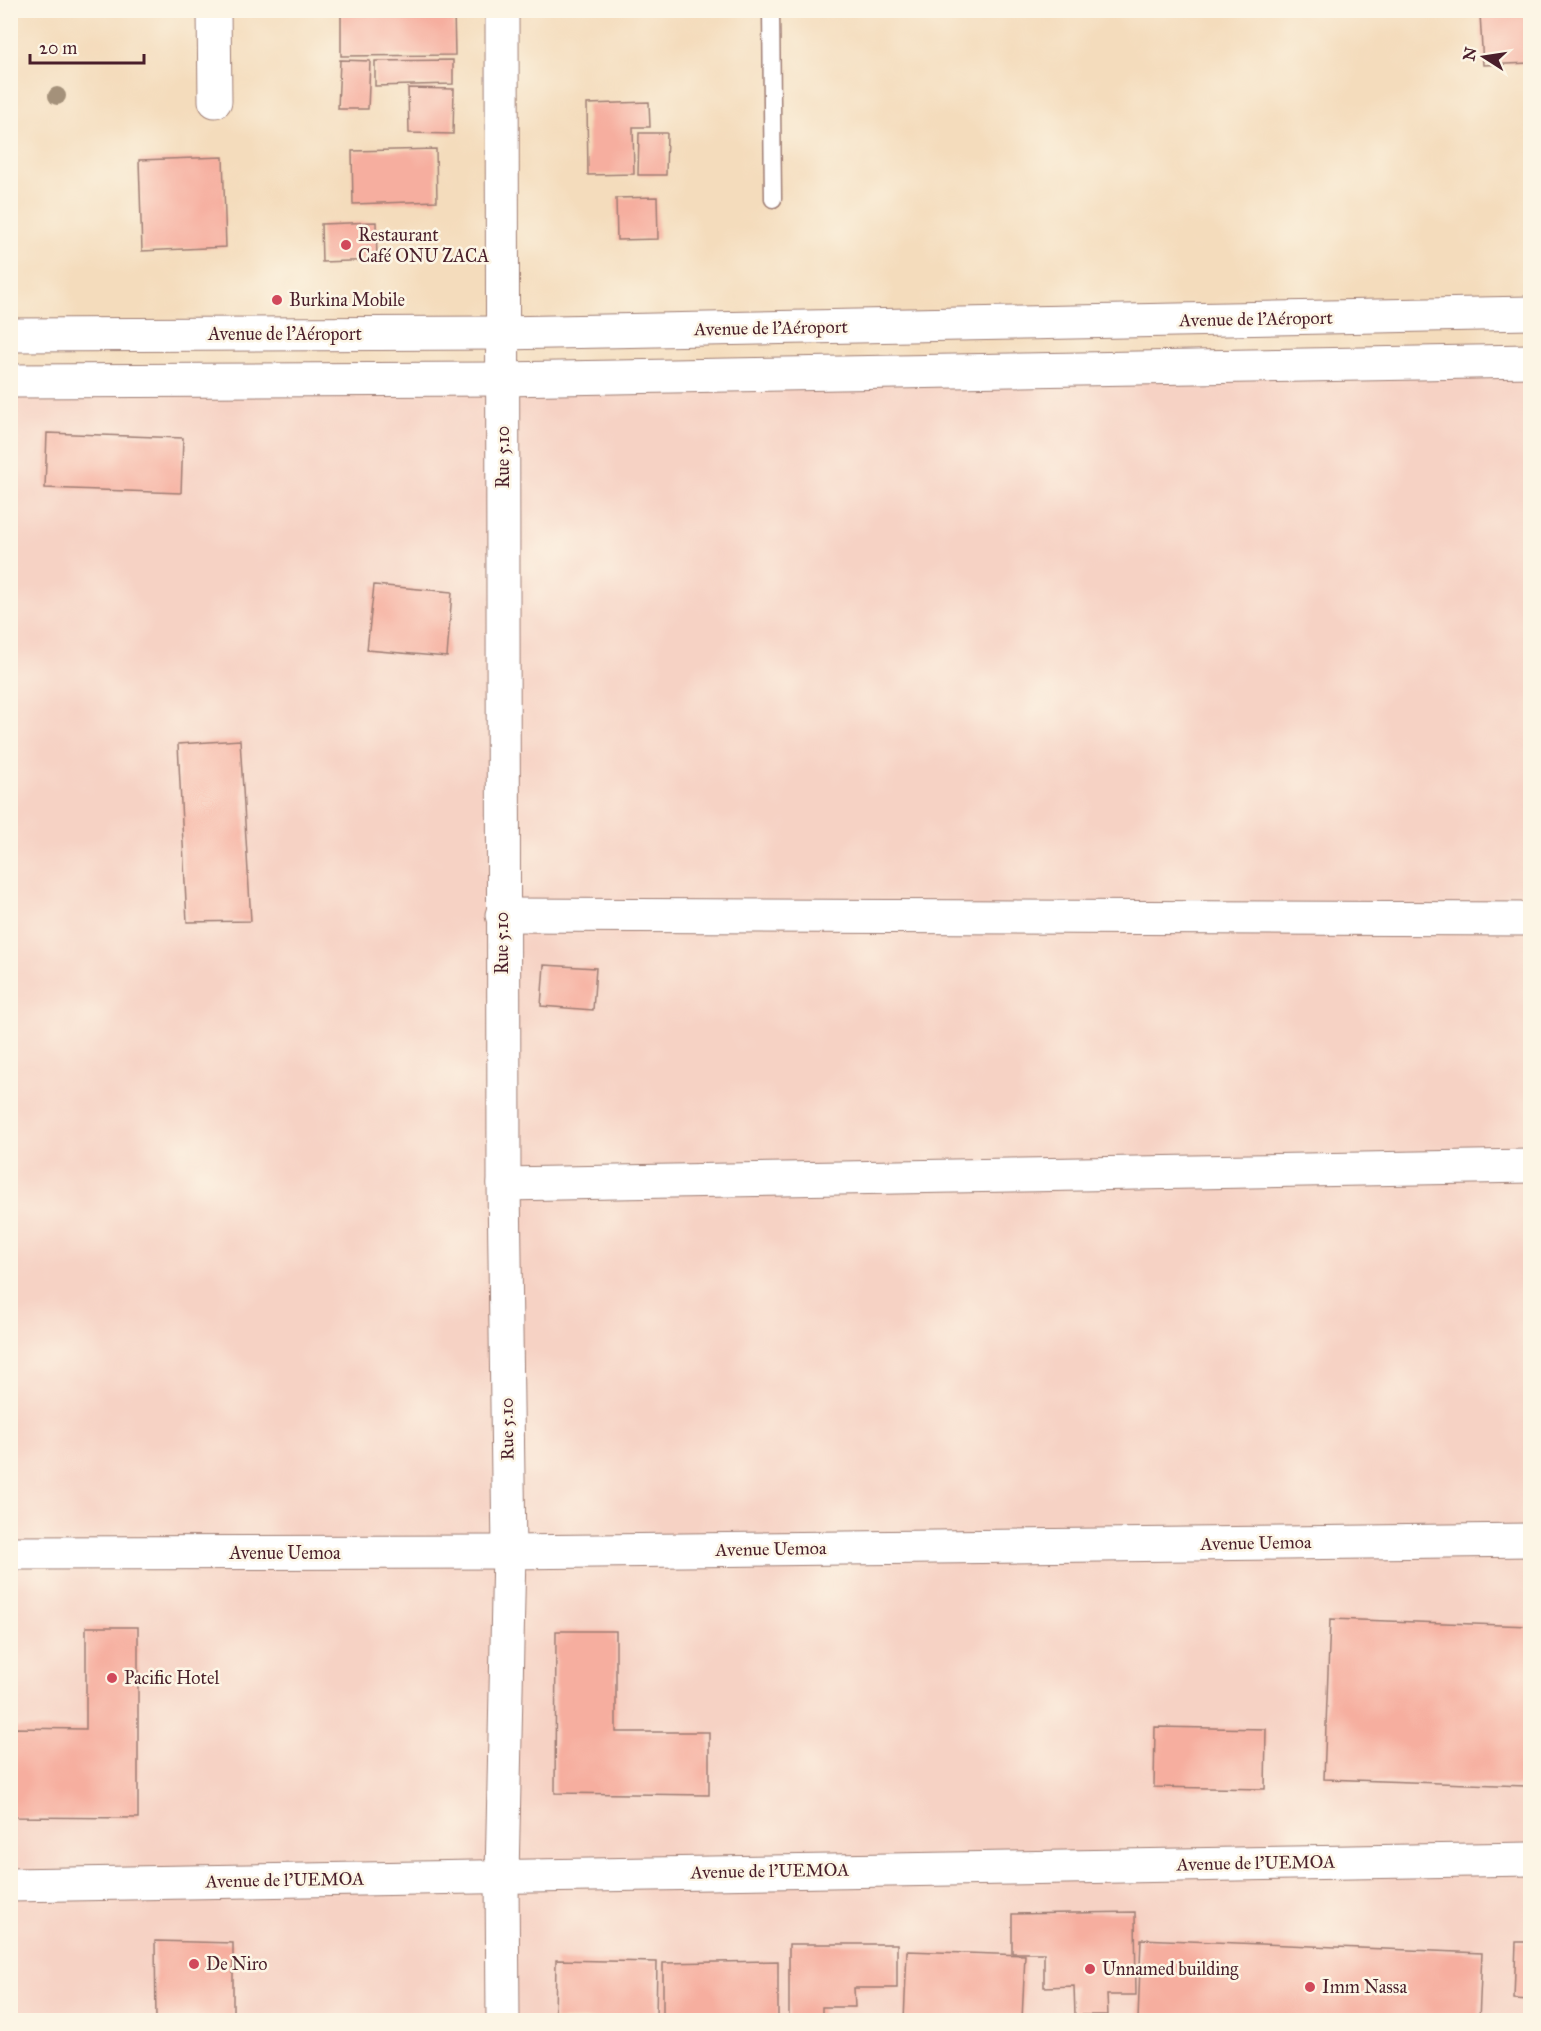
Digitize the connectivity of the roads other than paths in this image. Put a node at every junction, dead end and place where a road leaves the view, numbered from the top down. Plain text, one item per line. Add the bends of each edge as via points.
1 (214, 10) edge
2 (502, 10) edge
3 (771, 10) edge
4 (215, 100) dead end
5 (772, 199) dead end
6 (1530, 313) edge
7 (502, 333) junction
8 (10, 335) edge
9 (1530, 361) edge
10 (503, 379) junction
11 (10, 381) edge
12 (502, 915) junction
13 (1530, 919) edge
14 (1530, 1166) edge
15 (504, 1184) junction
16 (1530, 1540) edge
17 (509, 1552) junction
18 (10, 1553) edge
19 (1530, 1859) edge
20 (502, 1876) junction
21 (10, 1885) edge
22 (503, 2020) edge

1 - 4 street
2 - 7 street, Rue 5.10
3 - 5 lane
6 - 7 street, Avenue de l'Aéroport
7 - 8 street, Avenue de l'Aéroport
7 - 10 street, Rue 5.10
9 - 10 street
10 - 11 street
10 - 12 street, Rue 5.10
12 - 13 street
12 - 15 street, Rue 5.10
14 - 15 street
15 - 17 street, Rue 5.10
16 - 17 street, Avenue Uemoa
17 - 18 street, Avenue Uemoa
17 - 20 street, Rue 5.10
19 - 20 street, Avenue de l'UEMOA
20 - 21 street, Avenue de l'UEMOA
20 - 22 street, Rue 5.10

